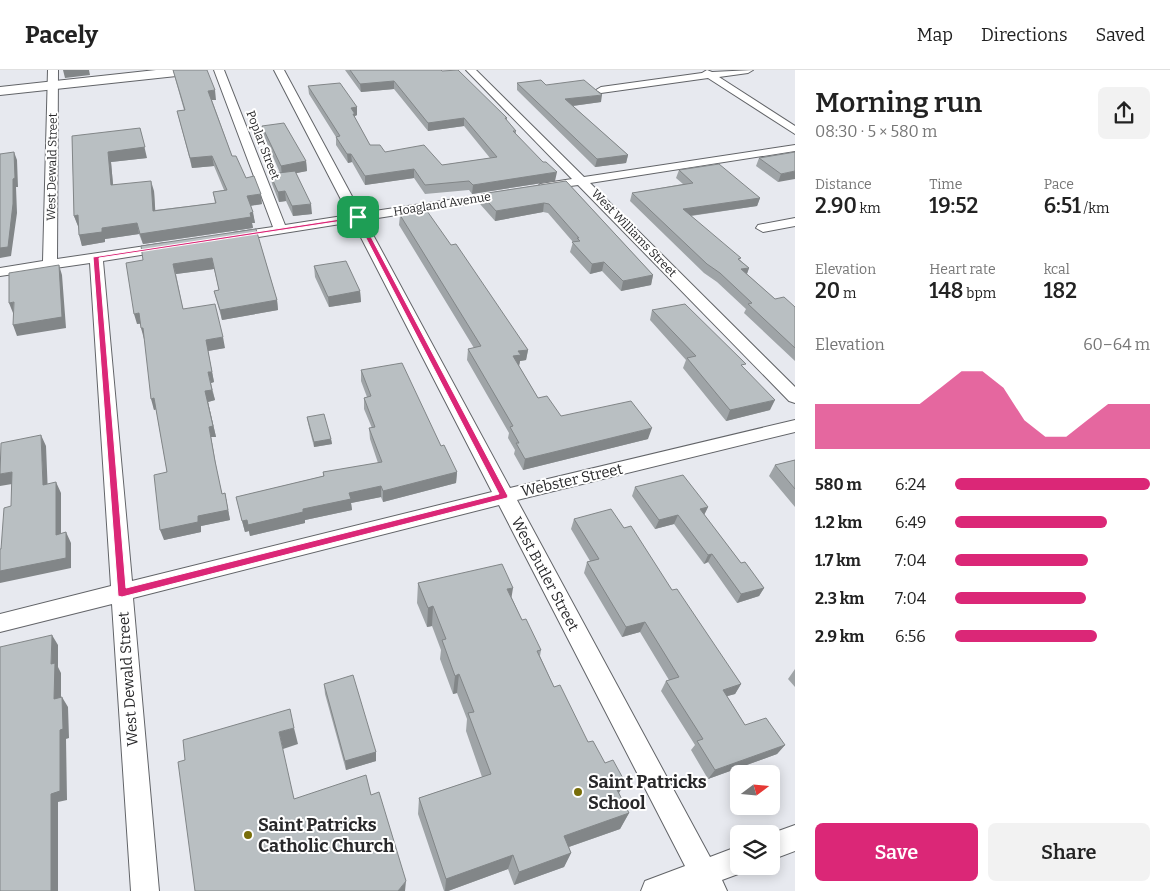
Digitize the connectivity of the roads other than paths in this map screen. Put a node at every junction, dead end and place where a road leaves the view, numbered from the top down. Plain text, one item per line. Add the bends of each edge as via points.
1 (53, 70) edge
2 (195, 70) edge
3 (219, 70) edge
4 (279, 70) edge
5 (471, 70) edge
6 (748, 70) edge
7 (706, 72) edge
8 (53, 85) junction
9 (602, 90) dead end
10 (0, 92) edge
11 (791, 128) edge
12 (795, 148) edge
13 (583, 181) junction
14 (358, 217) junction
15 (795, 222) edge
16 (763, 228) dead end
17 (282, 230) junction
18 (223, 238) edge
19 (180, 245) edge
20 (96, 257) junction
21 (50, 264) junction
22 (0, 272) edge
23 (795, 397) edge
24 (795, 426) edge
25 (504, 496) junction
26 (122, 593) junction
27 (0, 623) edge
28 (795, 838) edge
29 (780, 844) edge
30 (730, 866) edge
31 (708, 882) edge
32 (145, 891) edge
33 (655, 891) edge

1 - 8 street, West Dewald Street
2 - 8 main road
3 - 17 street, Poplar Street
4 - 14 street, West Butler Street
5 - 13 street, West Williams Street
6 - 7 street
7 - 9 street
7 - 11 street
8 - 10 main road
8 - 21 street, West Dewald Street
12 - 13 street, Hoagland Avenue
13 - 14 street, Hoagland Avenue
13 - 23 street, West Williams Street
14 - 17 street, Hoagland Avenue
14 - 25 street, West Butler Street
15 - 16 street
17 - 18 street, Hoagland Avenue
19 - 20 street
20 - 21 street
20 - 26 street, West Dewald Street
21 - 22 street
24 - 25 street, Webster Street
25 - 26 street, Webster Street
25 - 31 street, West Butler Street
26 - 27 street, Webster Street
26 - 32 street, West Dewald Street
28 - 29 street
30 - 31 street
31 - 33 street

